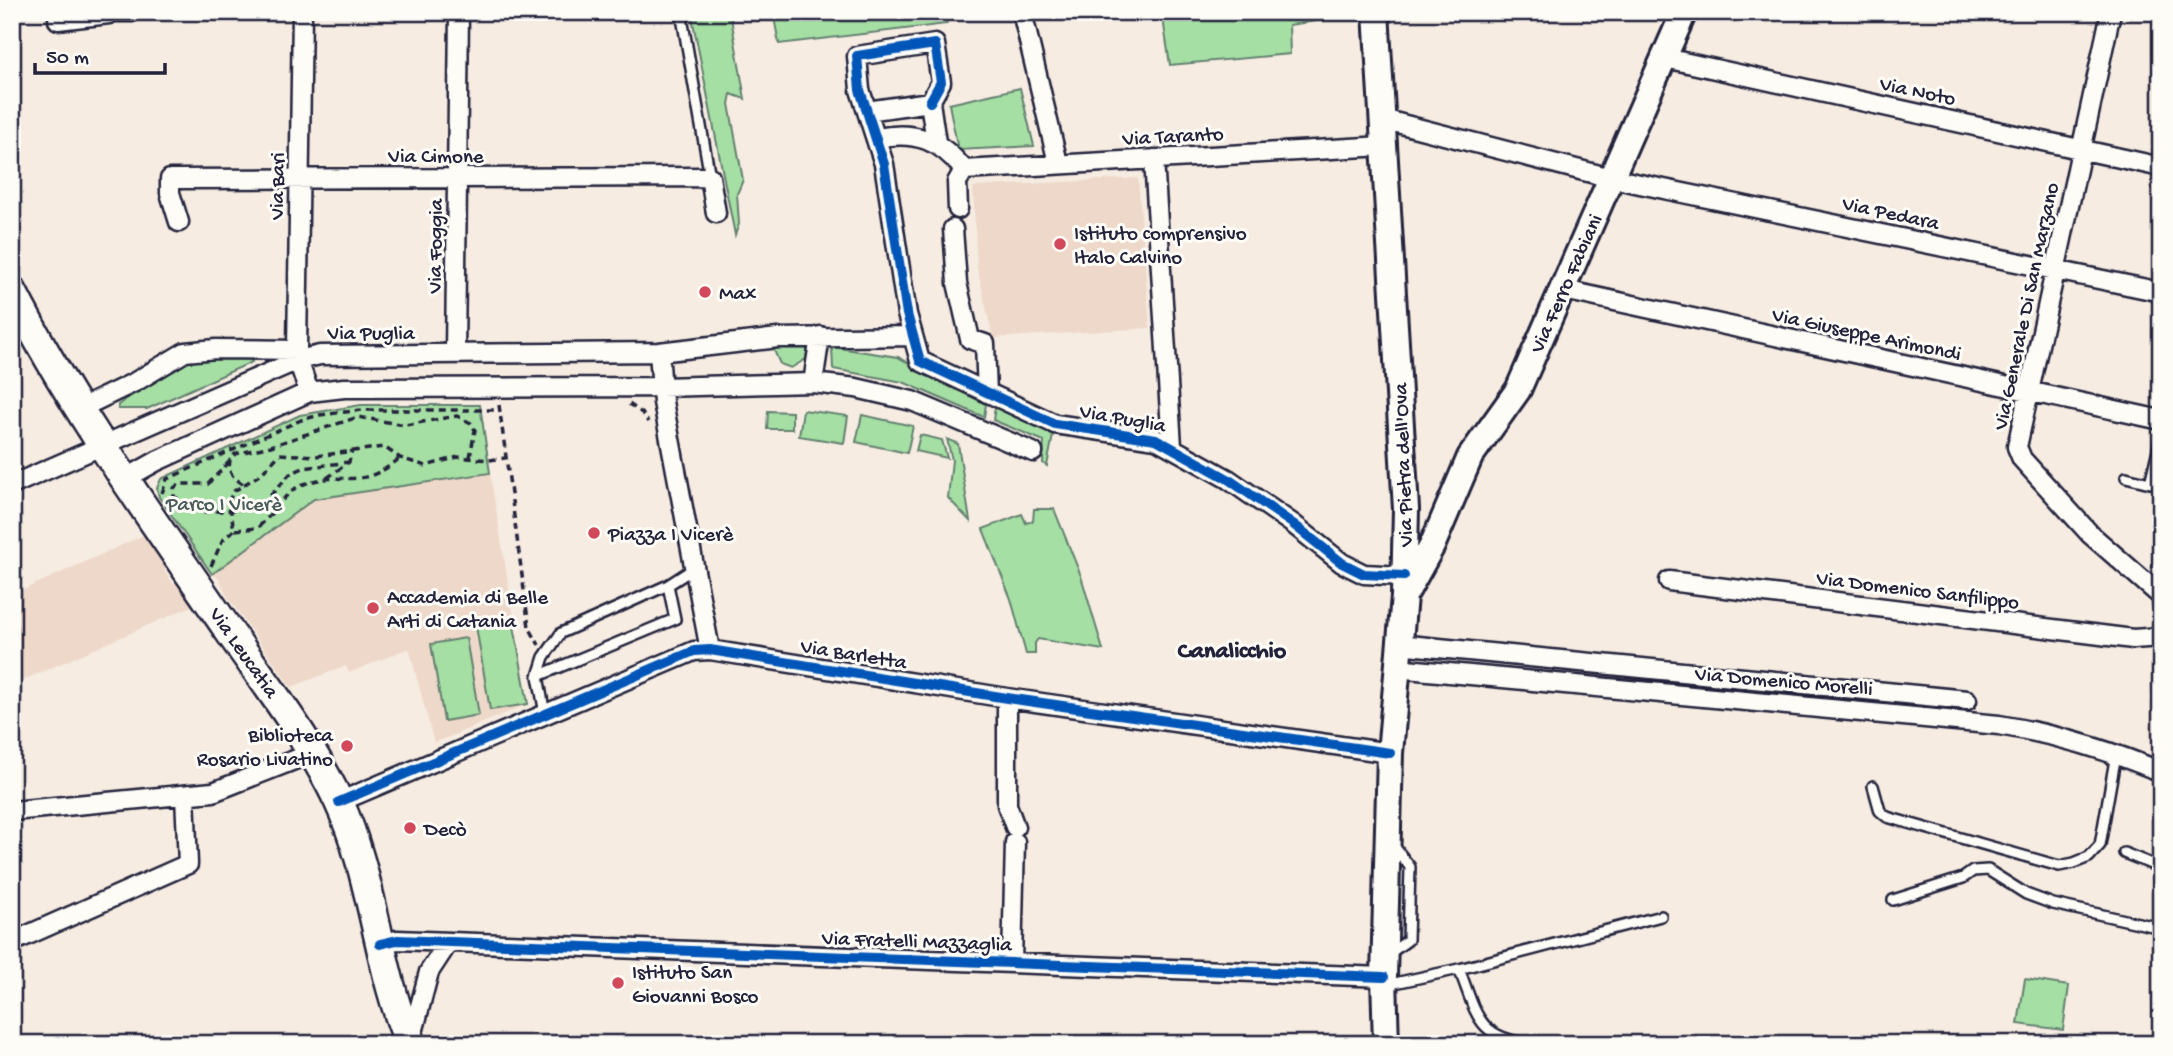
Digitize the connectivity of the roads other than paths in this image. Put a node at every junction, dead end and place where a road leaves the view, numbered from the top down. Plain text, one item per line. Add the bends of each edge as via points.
1 (131, 12) edge
2 (302, 12) edge
3 (459, 12) edge
4 (681, 12) edge
5 (1021, 12) edge
6 (1376, 12) edge
7 (1684, 12) edge
8 (2111, 12) edge
9 (108, 13) edge
10 (58, 20) dead end
11 (1665, 58) junction
12 (930, 102) junction
13 (867, 111) junction
14 (1382, 119) junction
15 (877, 138) junction
16 (936, 142) junction
17 (1384, 146) junction
18 (2082, 149) junction
19 (1154, 159) junction
20 (1058, 163) junction
21 (2161, 167) edge
22 (964, 170) junction
23 (458, 177) junction
24 (710, 177) junction
25 (1611, 177) junction
26 (299, 179) junction
27 (958, 209) dead end
28 (716, 213) dead end
29 (179, 222) dead end
30 (953, 229) dead end
31 (2056, 269) junction
32 (1564, 290) junction
33 (12, 291) edge
34 (2161, 292) edge
35 (820, 336) junction
36 (912, 336) junction
37 (659, 352) junction
38 (455, 354) junction
39 (298, 355) junction
40 (813, 383) junction
41 (661, 387) junction
42 (309, 392) junction
43 (2029, 392) junction
44 (987, 393) junction
45 (79, 409) junction
46 (2161, 420) edge
47 (2161, 437) edge
48 (103, 446) junction
49 (1172, 446) junction
50 (1033, 452) dead end
51 (2126, 477) dead end
52 (125, 479) junction
53 (12, 485) edge
54 (1421, 550) junction
55 (696, 567) junction
56 (1669, 581) dead end
57 (667, 585) junction
58 (1404, 586) junction
59 (2161, 596) edge
60 (2161, 637) edge
61 (710, 650) junction
62 (1397, 656) junction
63 (538, 676) junction
64 (1007, 698) junction
65 (1967, 701) dead end
66 (545, 715) junction
67 (312, 753) junction
68 (1390, 753) junction
69 (2116, 754) junction
70 (2161, 772) edge
71 (1872, 786) dead end
72 (185, 796) junction
73 (339, 802) junction
74 (12, 811) edge
75 (2124, 853) dead end
76 (2161, 868) edge
77 (1893, 900) dead end
78 (1661, 916) dead end
79 (2161, 928) edge
80 (12, 942) edge
81 (448, 943) junction
82 (380, 944) junction
83 (1012, 962) junction
84 (1459, 969) junction
85 (1384, 973) junction
86 (410, 1044) edge
87 (1386, 1044) edge
88 (1530, 1044) edge

1 - 9 street
2 - 26 street, Via Bari
3 - 23 street, Via Foggia
4 - 24 lane
5 - 20 street
6 - 14 main road, Via Pietra dell'Ova
7 - 11 main road, Via Ferro Fabiani
8 - 18 street, Via Generale Di San Marzano
9 - 10 street
11 - 18 street, Via Noto
11 - 25 main road, Via Ferro Fabiani
12 - 13 street
12 - 13 street via 941,82 935,44 857,56
12 - 16 street
13 - 15 street
14 - 17 main road, Via Pietra dell'Ova
14 - 25 street, Via Pedara
15 - 16 street via 907,135
15 - 36 street
16 - 22 street via 950,151
17 - 19 street, Via Taranto
17 - 54 main road, Via Pietra dell'Ova via 1400,374
18 - 21 street, Via Noto
18 - 31 street, Via Generale Di San Marzano
19 - 20 street, Via Taranto
19 - 49 street
20 - 22 street, Via Taranto
22 - 27 street via 957,183
23 - 24 street, Via Cimone
23 - 26 street, Via Cimone
23 - 38 street, Via Foggia
24 - 28 street
25 - 31 street, Via Pedara
25 - 32 main road, Via Ferro Fabiani
26 - 29 street, Via Cimone via 170,179
26 - 39 street, Via Bari
30 - 44 street via 957,284 970,339 985,344
31 - 34 street, Via Pedara
31 - 43 street, Via Generale Di San Marzano
32 - 43 street, Via Giuseppe Arimondi
32 - 54 main road, Via Ferro Fabiani via 1518,390 1470,457
33 - 45 main road, Via Leucatia
35 - 36 street, Via Puglia
35 - 37 street, Via Puglia
35 - 40 street
36 - 44 street, Via Puglia via 924,365
37 - 38 street, Via Puglia
37 - 41 street
38 - 39 street, Via Puglia
39 - 42 street, Via Bari
39 - 45 street, Via Puglia via 216,349 185,352
39 - 48 street, Via Puglia
40 - 41 street
40 - 50 street via 912,401
41 - 42 street via 344,388
41 - 55 street
42 - 52 street
43 - 46 street, Via Giuseppe Arimondi
43 - 59 street, Via Generale Di San Marzano via 2017,447 2022,459 2090,534
44 - 49 street, Via Puglia via 1055,424 1140,435
45 - 48 main road, Via Leucatia
47 - 51 lane via 2150,483
48 - 52 main road, Via Leucatia
48 - 53 street, Via Puglia
49 - 58 street, Via Puglia via 1250,494 1342,563
52 - 67 main road, Via Leucatia
54 - 58 main road, Via Pietra dell'Ova
55 - 57 lane
55 - 61 street
56 - 60 street, Via Domenico Sanfilippo via 2133,639
57 - 63 lane via 561,633 544,657
57 - 63 lane via 675,619
58 - 62 main road, Via Pietra dell'Ova
61 - 64 street, Via Barletta
61 - 66 street, Via Barletta via 694,651
62 - 65 street
62 - 68 main road, Via Pietra dell'Ova
62 - 69 street, Via Domenico Morelli via 2033,730
63 - 66 lane
64 - 68 street, Via Barletta
64 - 83 street via 1007,805 1015,835
66 - 73 street, Via Barletta
67 - 72 street via 214,792
67 - 73 main road, Via Leucatia
68 - 85 main road, Via Pietra dell'Ova
69 - 70 street, Via Domenico Morelli
69 - 71 lane via 2100,845 2089,857 2059,866 1887,817 1880,811
72 - 74 street
72 - 80 street via 188,863
73 - 82 main road, Via Leucatia
75 - 76 lane
77 - 79 lane via 1973,871 1988,870 2026,894 2053,904
78 - 84 lane
81 - 82 street, Via Fratelli Mazzaglia via 397,940
81 - 83 street, Via Fratelli Mazzaglia
81 - 86 street via 429,972
82 - 86 main road, Via Leucatia
83 - 85 street, Via Fratelli Mazzaglia
84 - 85 lane
84 - 88 lane via 1482,1024 1497,1037
85 - 87 main road, Via Pietra dell'Ova

